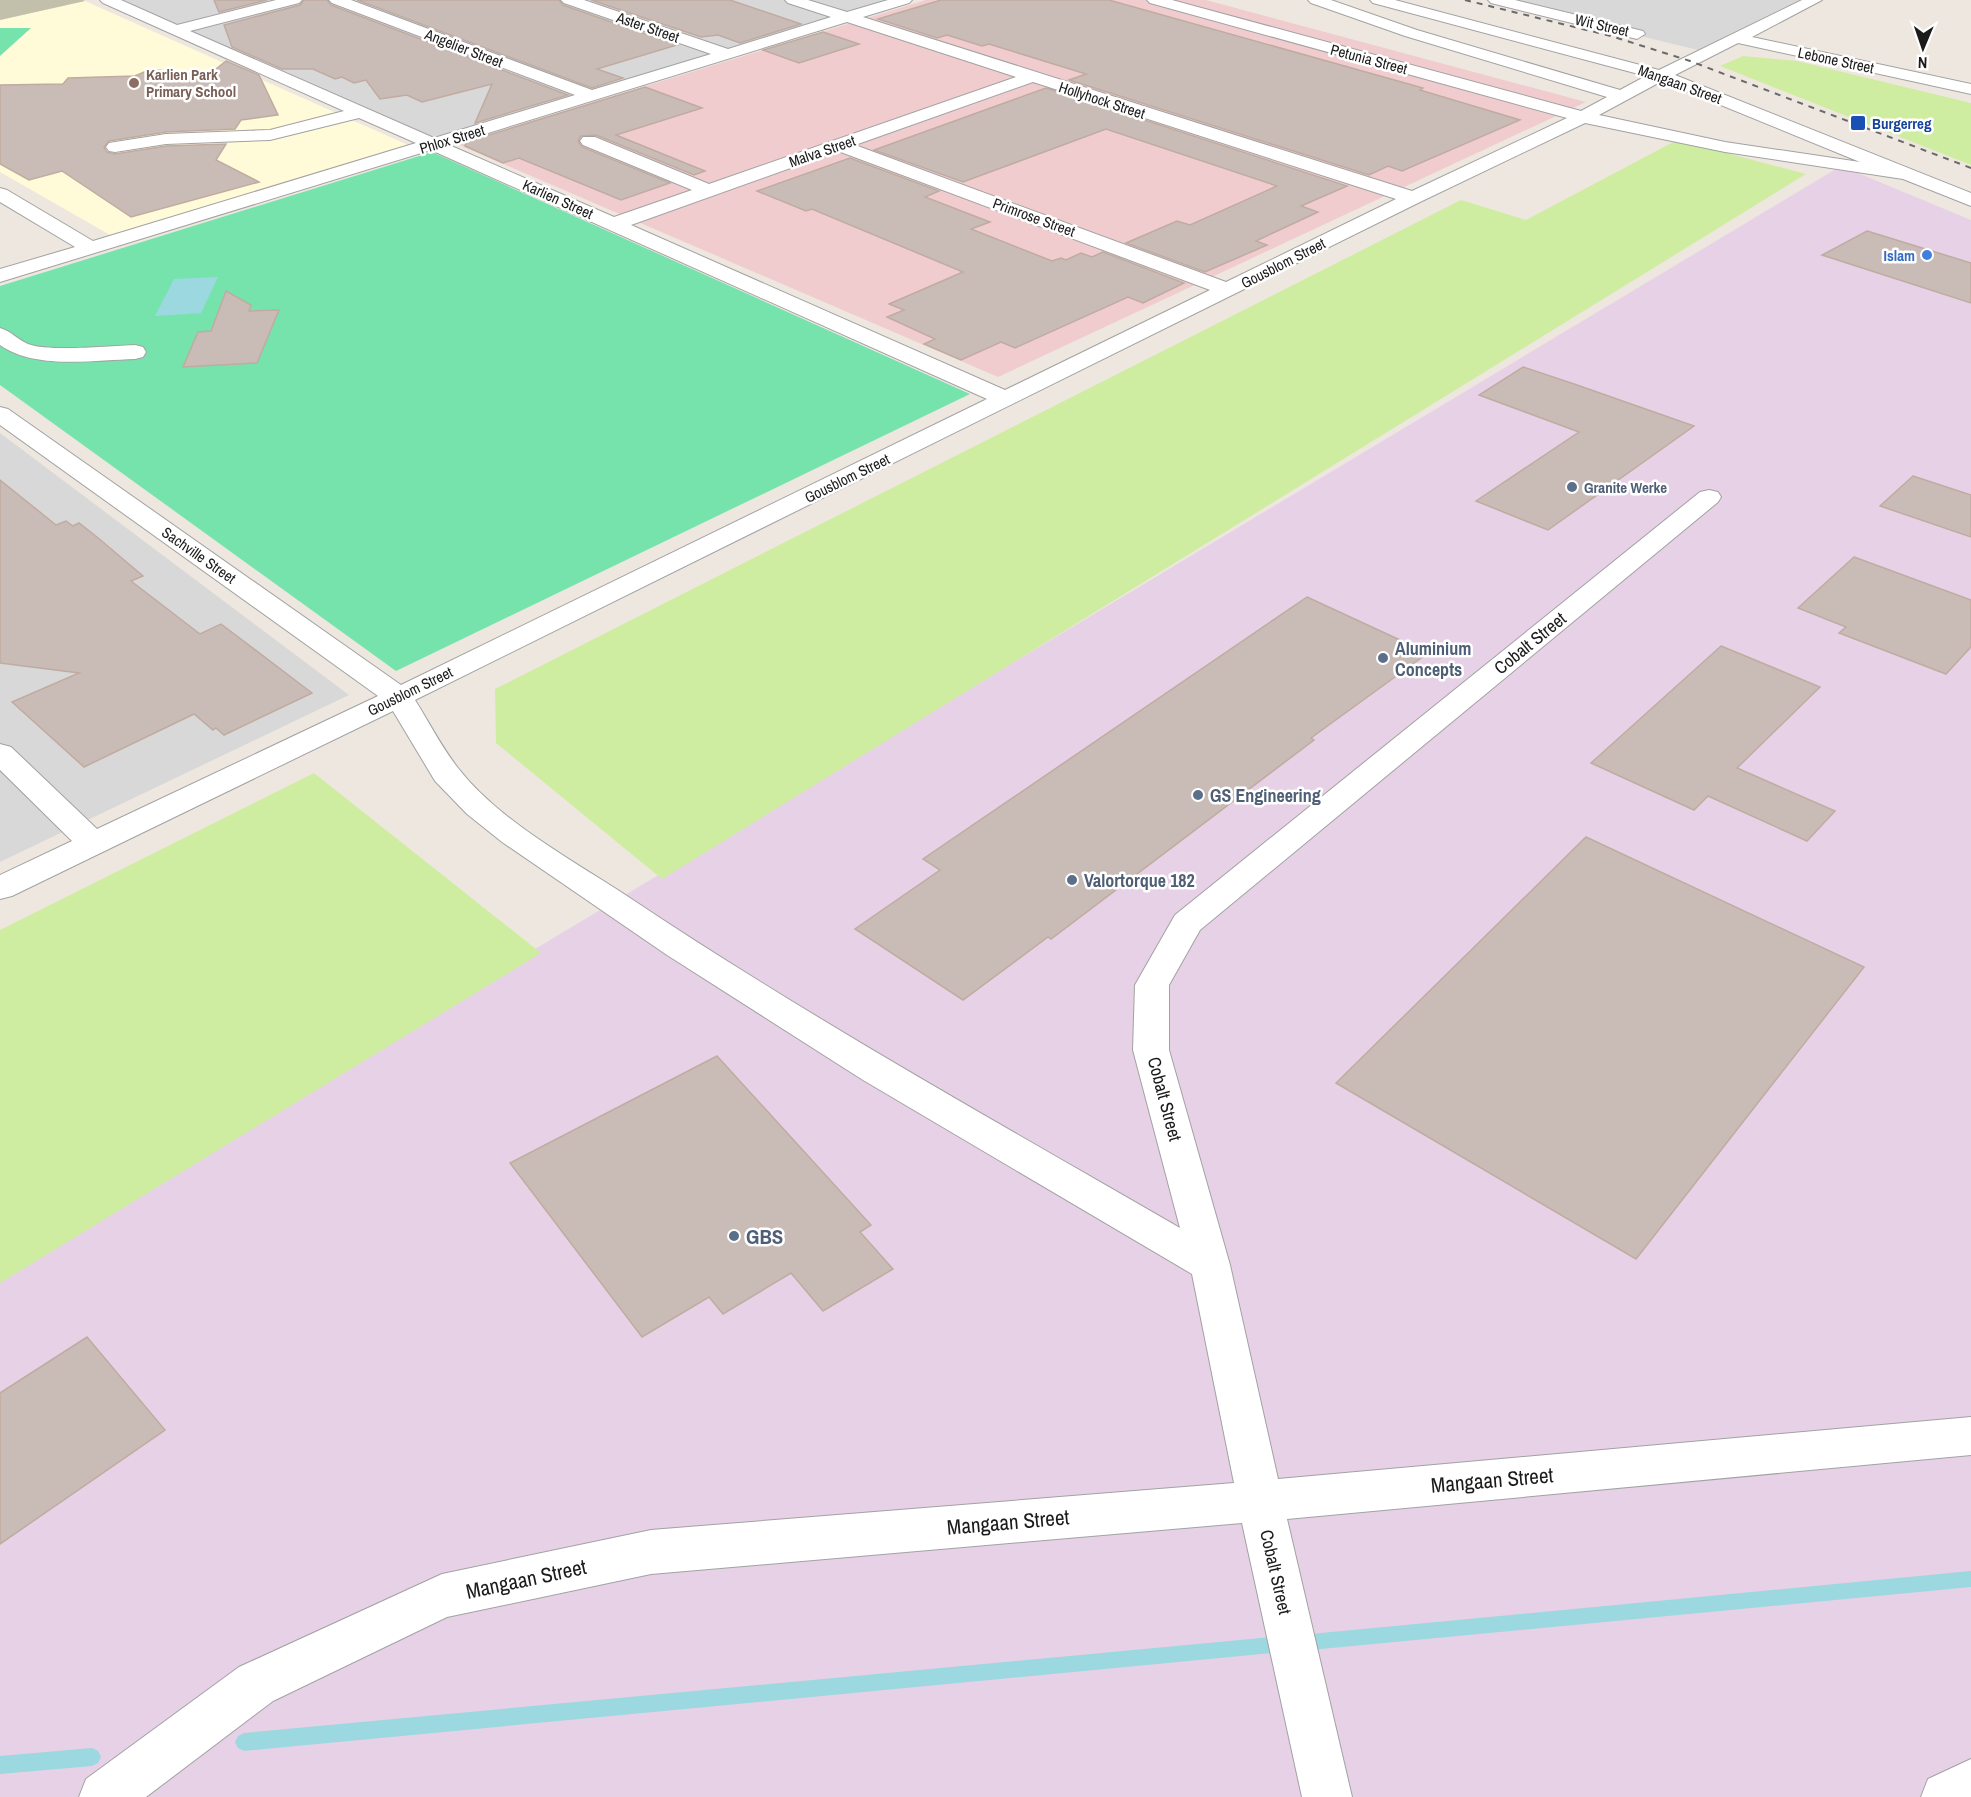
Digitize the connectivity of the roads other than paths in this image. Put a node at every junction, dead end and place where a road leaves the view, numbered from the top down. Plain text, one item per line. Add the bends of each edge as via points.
1 (108, 0) edge
2 (294, 0) edge
3 (337, 0) edge
4 (569, 0) edge
5 (793, 0) edge
6 (904, 0) edge
7 (1155, 0) edge
8 (1316, 0) edge
9 (1378, 0) edge
10 (1496, 0) edge
11 (1805, 1) edge
12 (846, 17) junction
13 (174, 30) junction
14 (1637, 34) dead end
15 (1736, 38) junction
16 (728, 54) junction
17 (1897, 73) junction
18 (1660, 75) junction
19 (1031, 77) junction
20 (1971, 77) edge
21 (1971, 89) edge
22 (591, 95) junction
23 (1622, 96) junction
24 (540, 111) junction
25 (362, 112) junction
26 (1583, 117) junction
27 (567, 123) dead end
28 (590, 141) dead end
29 (435, 145) junction
30 (839, 145) junction
31 (115, 147) dead end
32 (1906, 174) junction
33 (710, 191) junction
34 (0, 194) edge
35 (1413, 198) junction
36 (1971, 200) edge
37 (614, 224) junction
38 (91, 248) junction
39 (0, 276) edge
40 (1229, 290) junction
41 (0, 335) edge
42 (135, 352) dead end
43 (1007, 399) junction
44 (0, 414) edge
45 (1709, 497) dead end
46 (399, 697) junction
47 (0, 753) edge
48 (93, 842) junction
49 (0, 888) edge
50 (1210, 1265) junction
51 (1971, 1436) edge
52 (1260, 1502) junction
53 (1971, 1784) edge
54 (104, 1797) edge
55 (1328, 1797) edge
56 (1946, 1797) edge

1 - 13 street, Karlien Street
2 - 13 street
3 - 22 street, Angelier Street
4 - 16 street, Aster Street
5 - 12 street, Hollyhock Street
6 - 12 street, Phlox Street
7 - 26 street, Petunia Street
8 - 23 street via 1411,33
9 - 18 street, Mangaan Street
10 - 14 street, Wit Street
11 - 15 street, Gousblom Street
12 - 16 street, Phlox Street
12 - 19 street, Hollyhock Street
13 - 25 street, Karlien Street
15 - 17 street, Lebone Street
15 - 18 street, Gousblom Street
16 - 22 street, Phlox Street
17 - 20 street
17 - 21 street, Lebone Street
18 - 23 street, Gousblom Street
18 - 32 street, Mangaan Street
19 - 30 street, Malva Street
19 - 35 street, Hollyhock Street
22 - 24 street, Phlox Street
23 - 26 street, Gousblom Street
24 - 27 street
24 - 29 street, Phlox Street
25 - 29 street, Karlien Street
25 - 31 street via 270,135 166,139
26 - 32 street, Petunia Street via 1725,147
26 - 35 street, Gousblom Street
28 - 33 street
29 - 37 street, Karlien Street
29 - 38 street, Phlox Street
30 - 33 street, Malva Street
30 - 40 street, Primrose Street
32 - 36 street, Mangaan Street
33 - 37 street, Malva Street
34 - 38 street
35 - 40 street, Gousblom Street
37 - 43 street, Karlien Street
38 - 39 street, Phlox Street
40 - 43 street, Gousblom Street
41 - 42 street via 20,349 43,354
43 - 46 street, Gousblom Street
44 - 46 street, Sachville Street
45 - 50 street, Cobalt Street via 1187,923 1152,985 1151,1050
46 - 48 street, Gousblom Street
46 - 50 street via 446,774 513,835 679,947 876,1070
47 - 48 street
48 - 49 street, Gousblom Street
50 - 52 street, Cobalt Street
51 - 52 street, Mangaan Street
52 - 54 street, Mangaan Street via 651,1552 442,1596 256,1684
52 - 55 street, Cobalt Street
53 - 56 street

